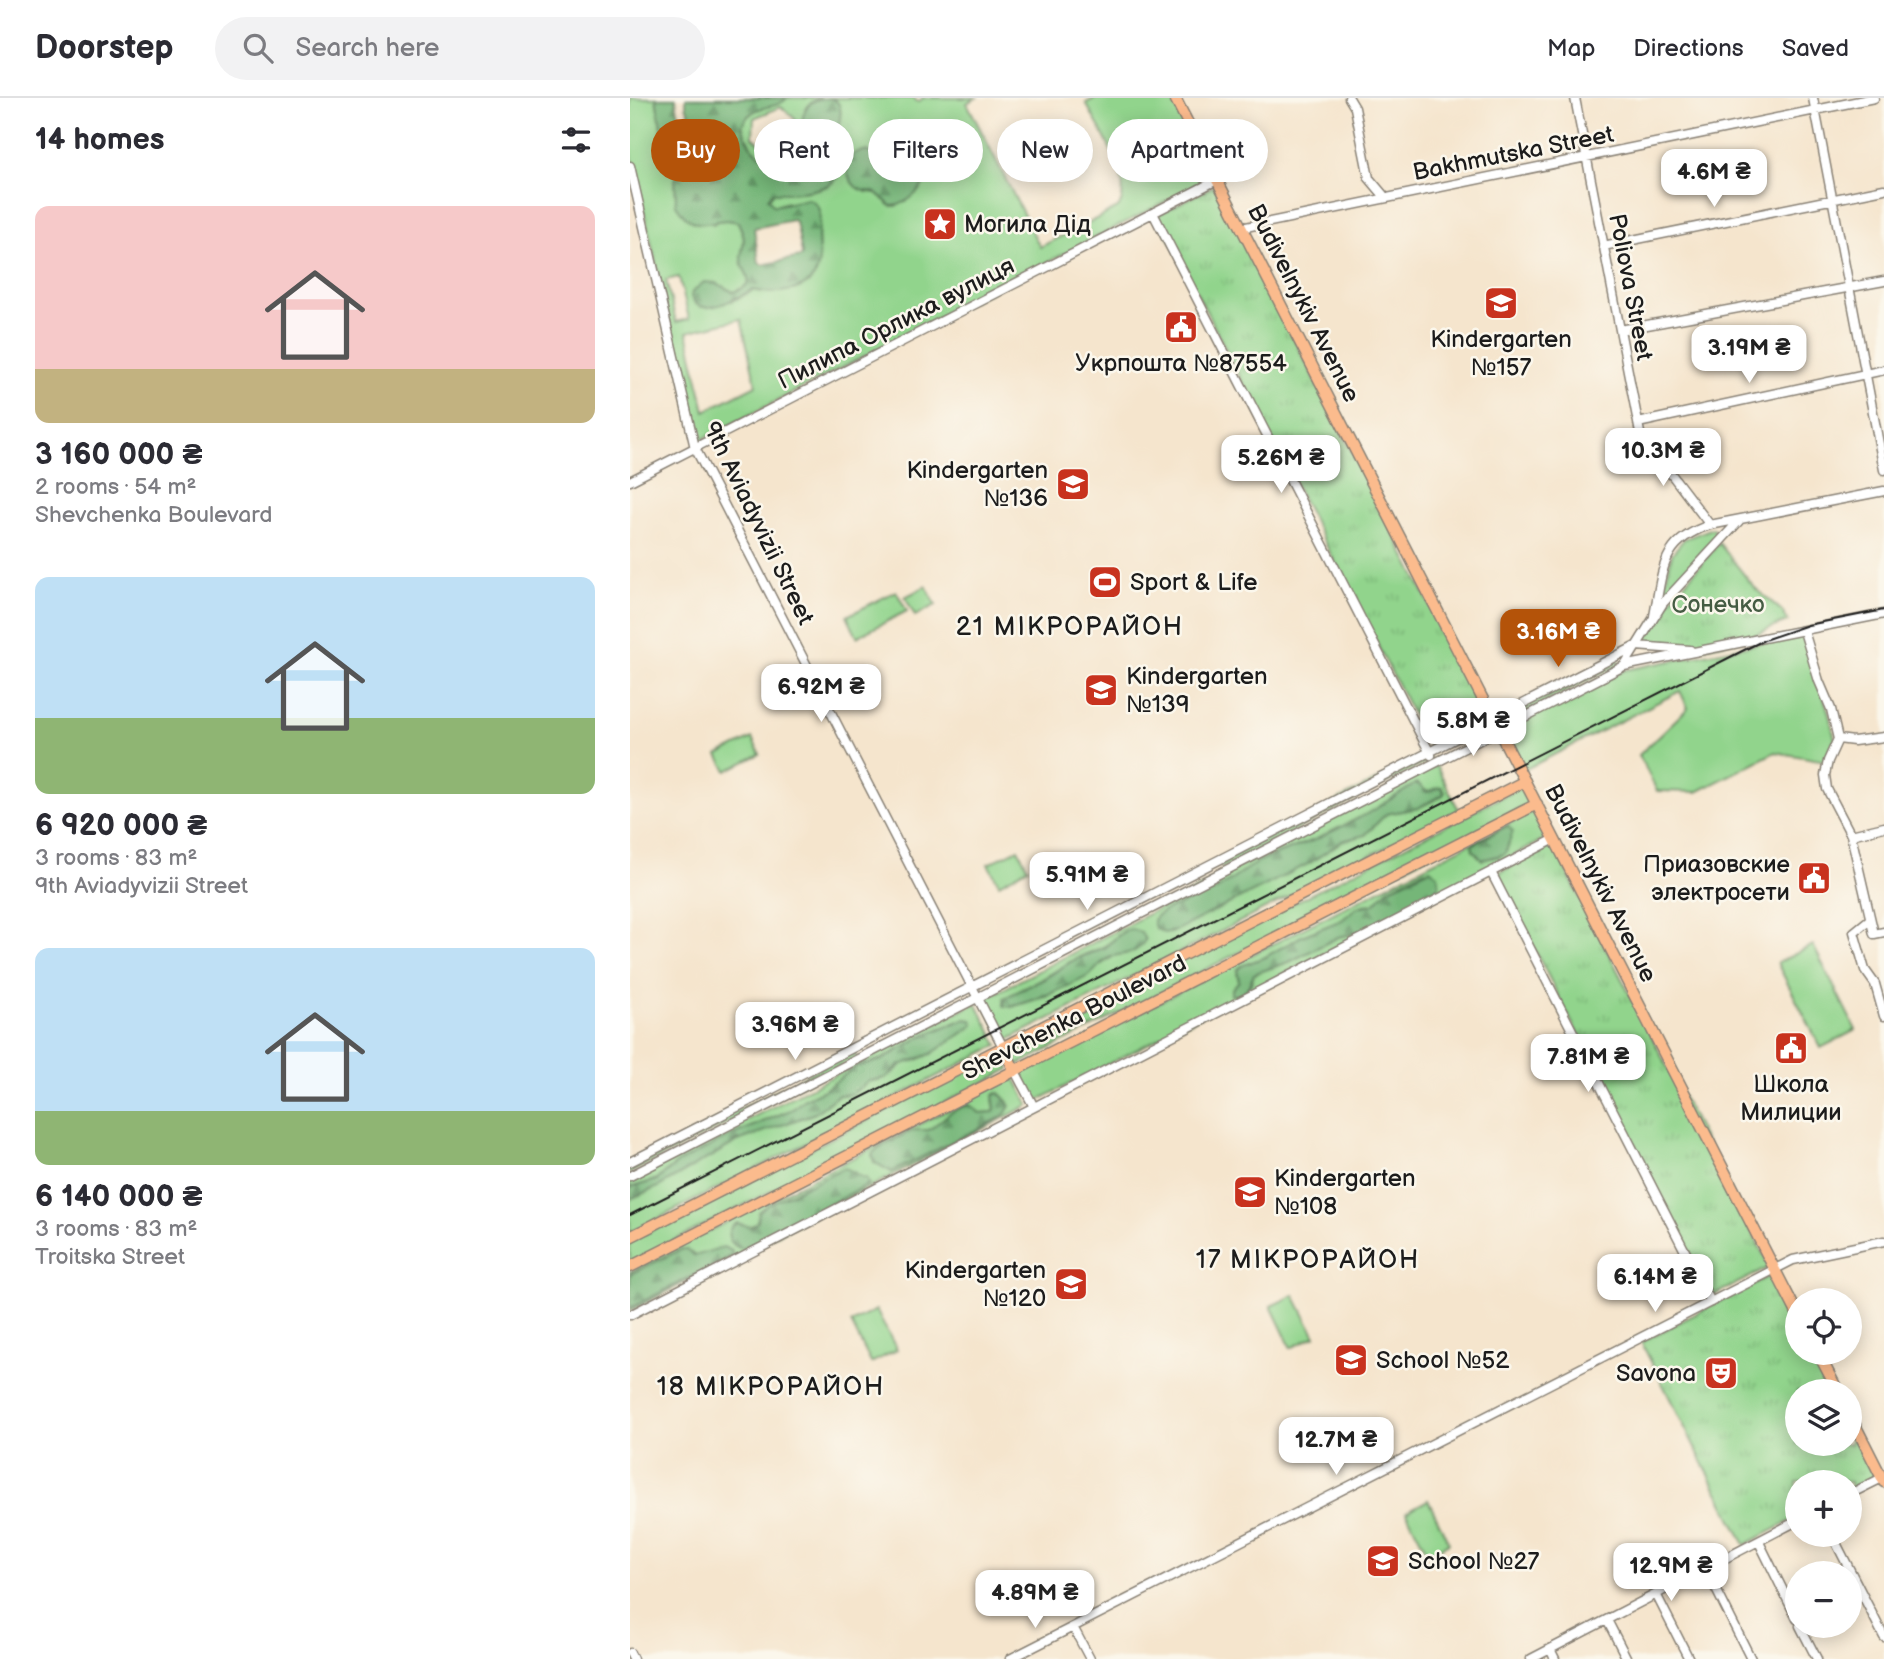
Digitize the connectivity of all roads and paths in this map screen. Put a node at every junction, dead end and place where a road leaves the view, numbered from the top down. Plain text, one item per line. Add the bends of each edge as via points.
1 (1175, 98) edge
2 (1362, 98) edge
3 (1575, 98) edge
4 (1813, 98) edge
5 (1874, 98) edge
6 (1350, 99) edge
7 (1815, 110) junction
8 (1186, 119) edge
9 (1586, 159) junction
10 (630, 166) edge
11 (1213, 182) edge
12 (1218, 182) edge
13 (1884, 189) edge
14 (1385, 197) junction
15 (1831, 200) junction
16 (1153, 213) junction
17 (1241, 228) junction
18 (1603, 246) junction
19 (1884, 281) edge
20 (1849, 289) junction
21 (1620, 330) junction
22 (1884, 370) edge
23 (1865, 375) junction
24 (1638, 423) junction
25 (695, 447) junction
26 (1884, 470) edge
27 (630, 481) edge
28 (1884, 491) edge
29 (1738, 521) junction
30 (1710, 525) junction
31 (1884, 614) edge
32 (1654, 617) junction
33 (1804, 631) junction
34 (1636, 646) junction
35 (1703, 650) junction
36 (1624, 666) junction
37 (1493, 718) junction
38 (1498, 729) junction
39 (1884, 737) edge
40 (1838, 739) junction
41 (1429, 751) junction
42 (1434, 762) junction
43 (1525, 781) junction
44 (1537, 804) junction
45 (1884, 828) edge
46 (1851, 835) junction
47 (1555, 839) junction
48 (1491, 872) junction
49 (1870, 919) junction
50 (1090, 926) junction
51 (1884, 932) edge
52 (1096, 937) junction
53 (972, 987) junction
54 (978, 998) junction
55 (1884, 1016) edge
56 (855, 1047) junction
57 (1003, 1047) junction
58 (860, 1058) junction
59 (1015, 1071) junction
60 (1034, 1107) junction
61 (630, 1162) edge
62 (630, 1176) edge
63 (630, 1237) edge
64 (1884, 1241) edge
65 (630, 1267) edge
66 (1775, 1270) junction
67 (1785, 1290) edge
68 (1711, 1302) junction
69 (630, 1315) edge
70 (1862, 1438) edge
71 (1883, 1479) edge
72 (1862, 1489) edge
73 (1785, 1528) edge
74 (1759, 1542) junction
75 (1838, 1547) edge
76 (1706, 1569) junction
77 (1656, 1594) junction
78 (1785, 1595) edge
79 (1607, 1620) junction
80 (1073, 1627) junction
81 (1884, 1637) edge
82 (1806, 1638) edge
83 (1550, 1649) junction
84 (630, 1653) edge
85 (633, 1659) edge
86 (1010, 1659) edge
87 (1090, 1659) edge
88 (1531, 1659) edge
89 (1555, 1659) edge
90 (1627, 1659) edge
91 (1689, 1659) edge
92 (1751, 1659) edge
93 (1817, 1659) edge

1 - 8 main road, Budivelnykiv Avenue
2 - 6 street
3 - 9 street, Poliova Street
4 - 7 street
5 - 7 street, Bakhmutska Street
6 - 14 street via 1369,178
7 - 9 street, Bakhmutska Street
7 - 15 street
9 - 14 street, Bakhmutska Street
9 - 18 street, Poliova Street
10 - 25 street, 9th Aviadyvizii Street
11 - 16 street, Пилипа Орлика вулиця
12 - 17 main road, Budivelnykiv Avenue
13 - 15 street
14 - 17 street, Bakhmutska Street
15 - 18 street
15 - 20 street
16 - 25 street, Пилипа Орлика вулиця
16 - 41 street
17 - 37 main road, Budivelnykiv Avenue
18 - 21 street, Poliova Street
19 - 20 street
20 - 21 street
20 - 23 street
21 - 24 street, Poliova Street
22 - 23 street
23 - 24 street
23 - 26 street
24 - 30 street, Poliova Street via 1640,433
25 - 27 street, Пилипа Орлика вулиця
25 - 53 street, 9th Aviadyvizii Street
28 - 29 street
29 - 30 street
29 - 32 street
30 - 32 street via 1682,537 1670,552
31 - 33 street
32 - 34 street
33 - 35 street
33 - 40 street
34 - 35 street
34 - 36 street
34 - 37 street
35 - 36 street
36 - 38 street
37 - 38 main road, Budivelnykiv Avenue
37 - 41 street
38 - 42 street
38 - 43 main road, Budivelnykiv Avenue
39 - 40 street
40 - 46 street via 1825,775 1827,789
41 - 42 street
41 - 50 street
42 - 52 street
43 - 44 main road, Budivelnykiv Avenue
43 - 57 main road, Shevchenka Boulevard
44 - 47 main road, Budivelnykiv Avenue
44 - 59 main road, Shevchenka Boulevard
45 - 46 street
46 - 49 street
47 - 48 street
47 - 66 main road, Budivelnykiv Avenue
48 - 60 street
48 - 68 street
49 - 51 street via 1874,934
49 - 55 street via 1854,932
50 - 52 street
50 - 53 street
52 - 54 street
53 - 54 street, 9th Aviadyvizii Street
53 - 56 street
54 - 57 street, 9th Aviadyvizii Street
54 - 58 street
56 - 58 street
56 - 61 street
57 - 59 main road
57 - 63 main road, Shevchenka Boulevard
58 - 62 street
59 - 60 street
59 - 65 main road, Shevchenka Boulevard
60 - 69 street
64 - 66 street via 1793,1261
66 - 67 main road, Budivelnykiv Avenue
66 - 68 street
68 - 80 street
70 - 71 main road
71 - 72 street
73 - 74 street
74 - 76 street
74 - 78 street
75 - 81 street
76 - 77 street
76 - 92 street
77 - 79 street
77 - 91 street
79 - 83 street
79 - 90 street
80 - 86 street
80 - 87 street
82 - 93 street
83 - 88 street
83 - 89 street
84 - 85 street

